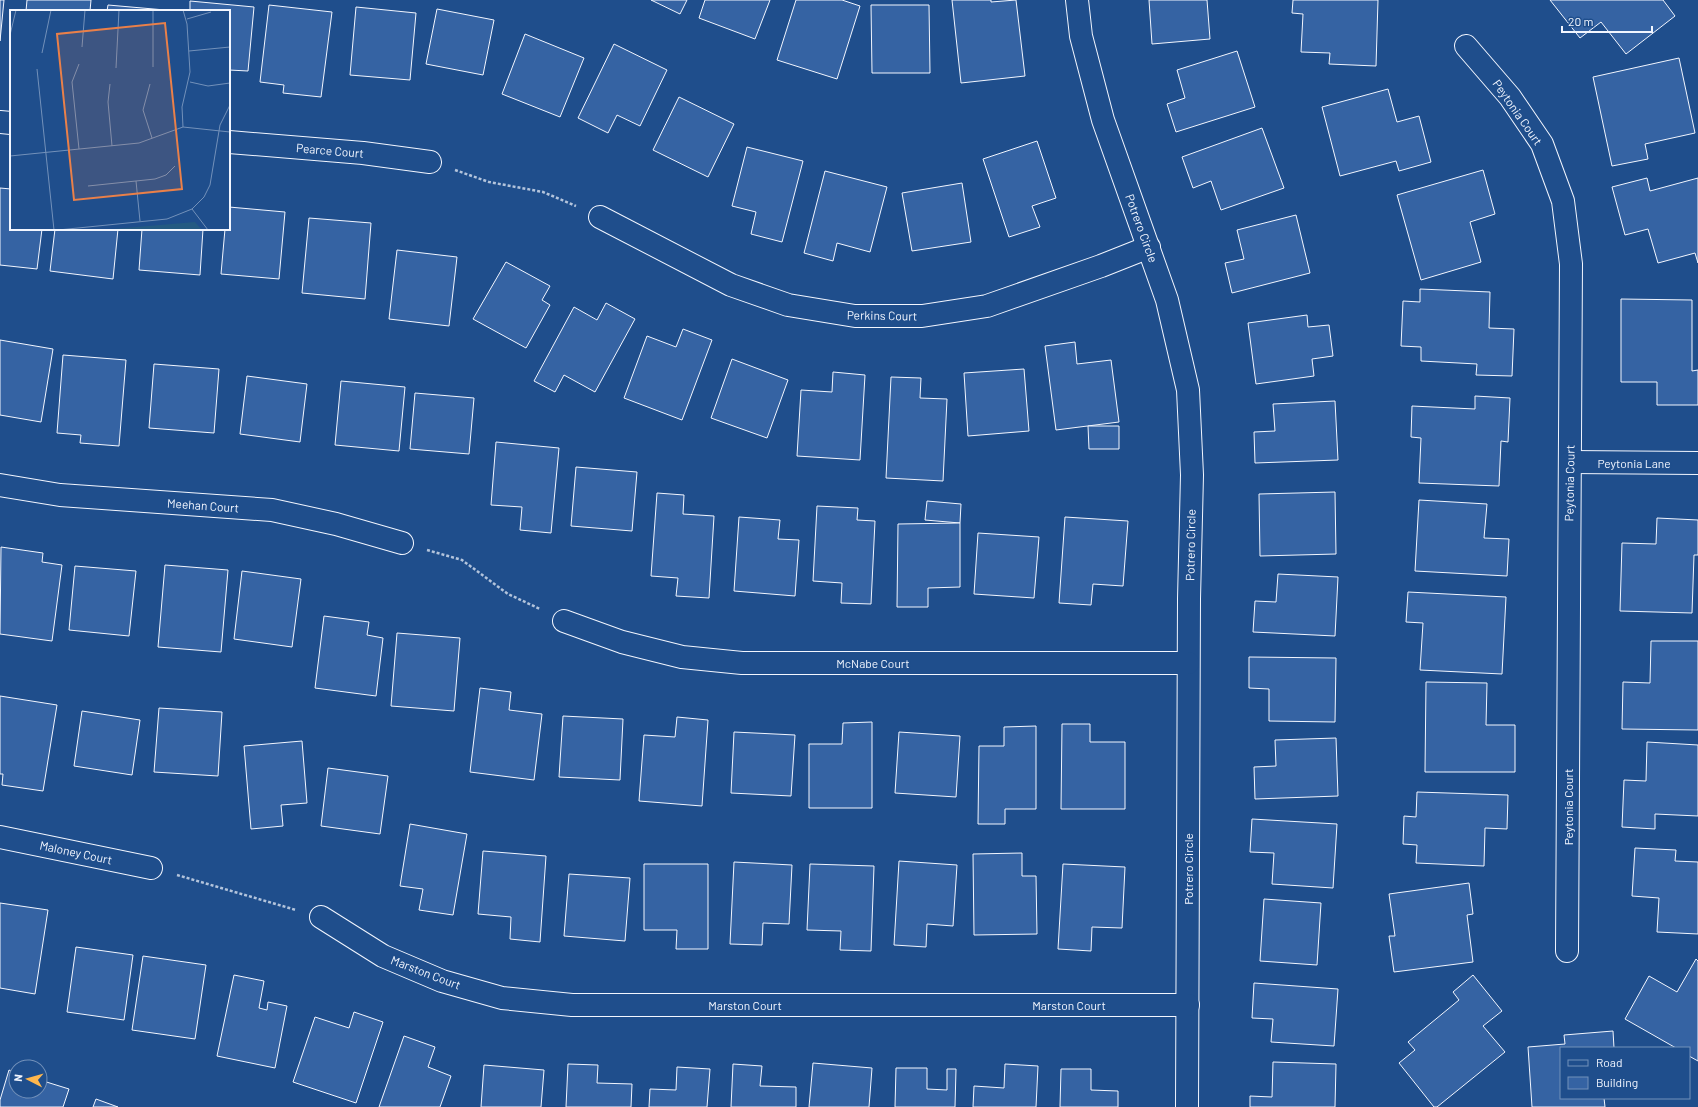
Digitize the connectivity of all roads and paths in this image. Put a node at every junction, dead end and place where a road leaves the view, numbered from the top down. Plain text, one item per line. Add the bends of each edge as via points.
1 (1078, 0) edge
2 (1466, 46) dead end
3 (0, 122) edge
4 (10, 123) edge
5 (230, 142) edge
6 (430, 162) joint
7 (600, 217) joint
8 (1149, 247) junction
9 (1570, 462) junction
10 (1698, 463) edge
11 (0, 485) edge
12 (402, 543) joint
13 (564, 621) joint
14 (1188, 663) junction
15 (0, 836) edge
16 (151, 868) joint
17 (321, 917) joint
18 (1567, 951) dead end
19 (1188, 1004) junction
20 (1187, 1107) edge

1 - 8 street, Potrero Circle via 1081,36 1103,120
2 - 9 street, Peytonia Court via 1510,97 1542,144 1563,202 1571,264
3 - 4 street
5 - 6 street, Pearce Court via 363,153
6 - 7 path via 489,182 543,192
7 - 8 street, Perkins Court via 731,285 788,305 855,316 922,316 987,306
8 - 14 street, Potrero Circle via 1168,300 1188,390 1192,475
9 - 10 street, Peytonia Lane
9 - 18 street, Peytonia Court
11 - 12 street, Meehan Court via 60,495 272,510 336,524
12 - 13 path via 462,560 508,594
13 - 14 street, McNabe Court via 622,642 682,657 742,663
14 - 19 street, Potrero Circle
15 - 16 street, Maloney Court
16 - 17 path
17 - 19 street, Marston Court via 383,956 436,978 502,998 525,1001 572,1005
19 - 20 street, Potrero Circle

